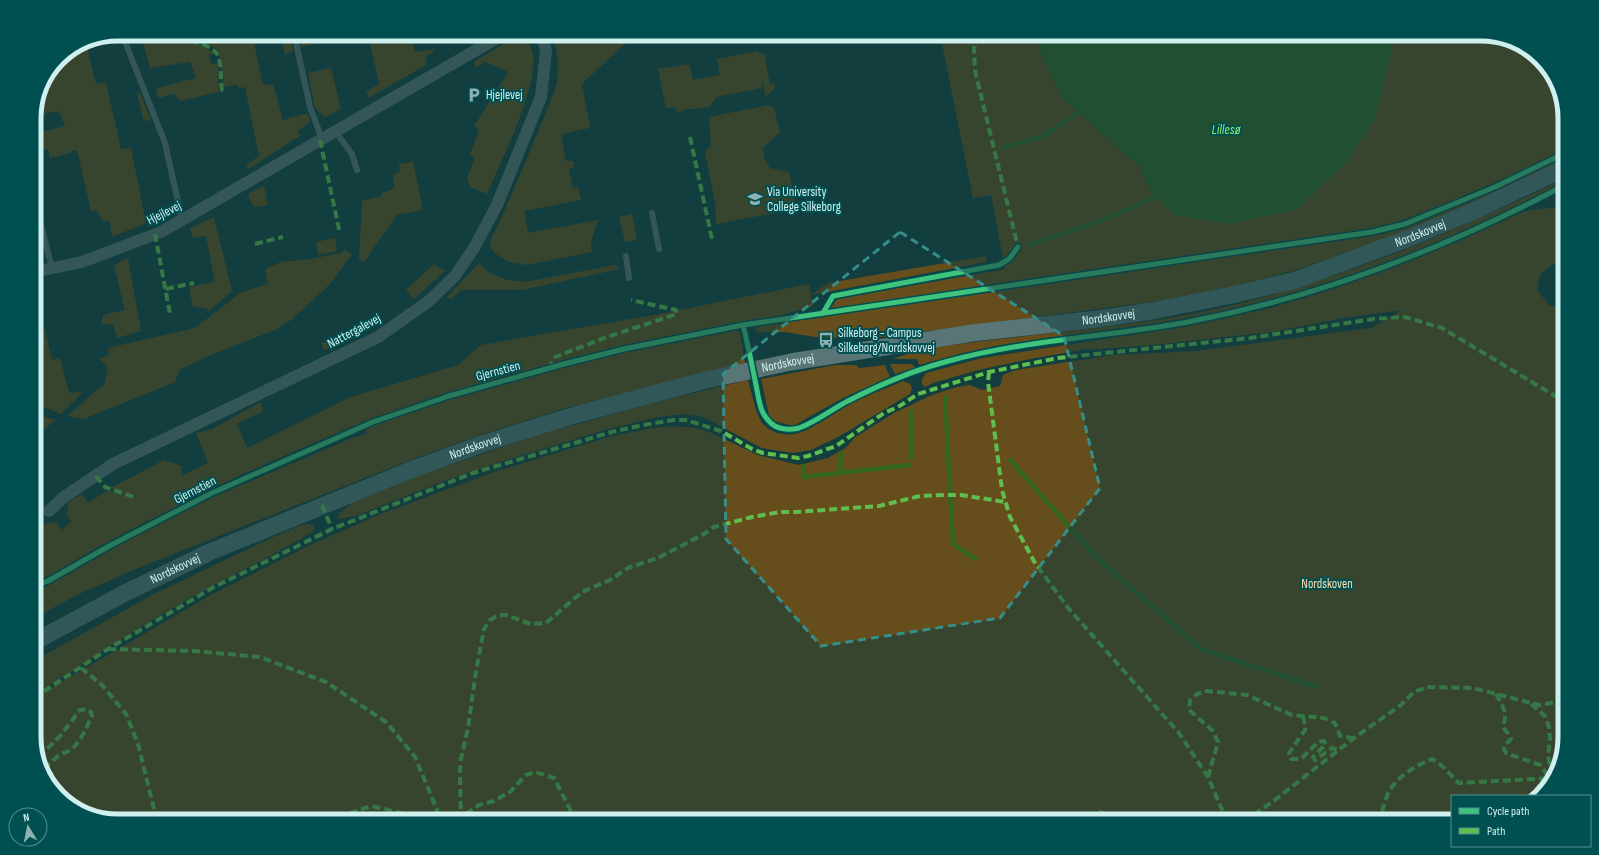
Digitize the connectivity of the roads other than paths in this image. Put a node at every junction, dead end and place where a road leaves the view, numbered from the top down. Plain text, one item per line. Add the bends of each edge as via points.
1 (125, 41) edge
2 (296, 41) edge
3 (492, 41) edge
4 (544, 41) edge
5 (335, 131) junction
6 (322, 139) junction
7 (357, 170) dead end
8 (1558, 171) edge
9 (652, 213) dead end
10 (182, 220) junction
11 (41, 225) edge
12 (659, 249) dead end
13 (626, 256) dead end
14 (52, 268) junction
15 (41, 270) edge
16 (629, 278) dead end
17 (49, 511) dead end
18 (41, 638) edge

1 - 10 lane via 165,143
2 - 6 lane via 310,107
3 - 5 street, Hjejlevej
4 - 17 street, Nattergalevej via 546,51 541,97 497,205 474,248 455,276 434,296 378,337 113,464 64,497
5 - 6 street, Hjejlevej
5 - 7 lane via 352,154
6 - 10 street, Hjejlevej
8 - 18 street, Nordskovvej via 1412,237 1296,280 1159,310 972,333 791,362 706,380 575,414 408,471 210,552 125,593
9 - 12 lane
10 - 14 street, Hjejlevej via 161,232 87,260
11 - 14 lane
13 - 16 lane
14 - 15 street, Hjejlevej

